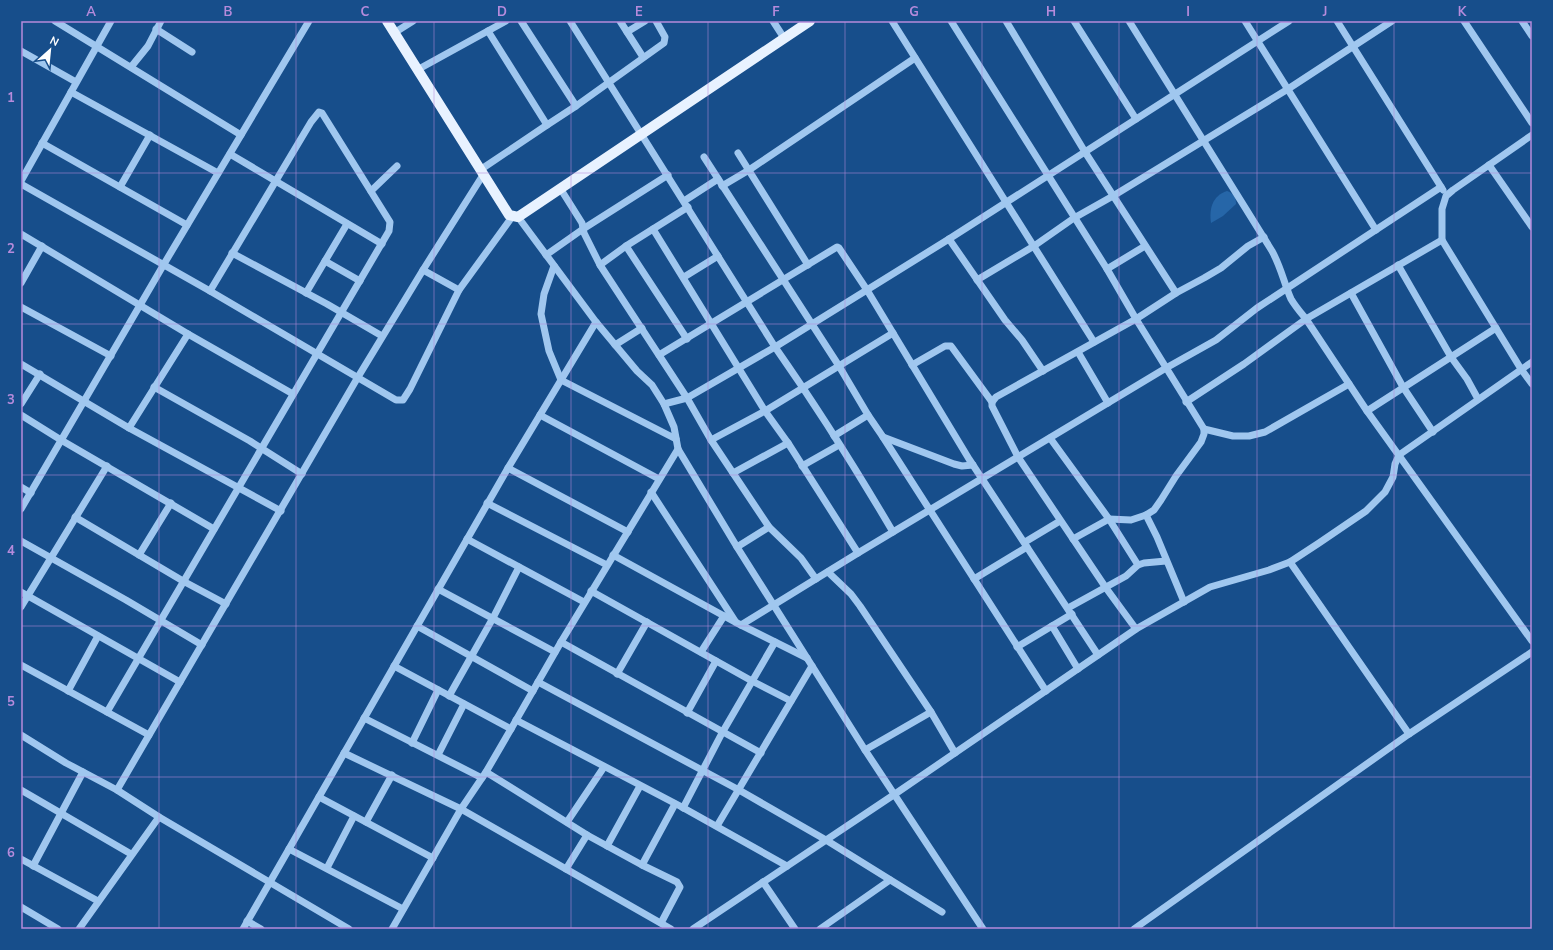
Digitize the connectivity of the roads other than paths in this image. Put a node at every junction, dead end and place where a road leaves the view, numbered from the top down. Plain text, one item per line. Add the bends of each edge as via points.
1 (55, 21) edge
2 (111, 21) edge
3 (161, 21) edge
4 (309, 21) edge
5 (387, 21) edge
6 (413, 21) edge
7 (506, 21) edge
8 (521, 21) edge
9 (570, 21) edge
10 (620, 21) edge
11 (645, 21) edge
12 (656, 21) edge
13 (773, 21) edge
14 (810, 21) edge
15 (892, 21) edge
16 (951, 21) edge
17 (1006, 21) edge
18 (1074, 21) edge
19 (1129, 21) edge
20 (1245, 21) edge
21 (1289, 21) edge
22 (1337, 21) edge
23 (1392, 21) edge
24 (1464, 21) edge
25 (1522, 21) edge
26 (156, 30) junction
27 (488, 31) junction
28 (627, 32) junction
29 (394, 33) junction
30 (1532, 36) edge
31 (784, 38) junction
32 (1258, 41) junction
33 (97, 46) junction
34 (1353, 47) junction
35 (21, 51) edge
36 (192, 52) dead end
37 (643, 57) junction
38 (915, 58) junction
39 (131, 67) junction
40 (417, 70) junction
41 (76, 82) junction
42 (609, 82) junction
43 (1288, 89) junction
44 (71, 92) junction
45 (1174, 95) junction
46 (576, 106) junction
47 (1136, 119) junction
48 (1532, 123) edge
49 (546, 125) junction
50 (642, 134) junction
51 (241, 135) junction
52 (1532, 135) edge
53 (150, 136) junction
54 (1203, 140) junction
55 (42, 143) junction
56 (1085, 152) junction
57 (738, 153) dead end
58 (230, 154) junction
59 (704, 157) dead end
60 (1489, 165) junction
61 (397, 166) dead end
62 (749, 170) junction
63 (482, 172) junction
64 (218, 174) junction
65 (668, 175) junction
66 (1048, 176) junction
67 (21, 181) edge
68 (276, 181) junction
69 (720, 182) junction
70 (21, 184) edge
71 (120, 187) junction
72 (1441, 187) junction
73 (560, 188) junction
74 (371, 190) junction
75 (1113, 196) junction
76 (1446, 196) junction
77 (684, 201) junction
78 (1006, 202) junction
79 (688, 207) junction
80 (515, 217) junction
81 (1074, 218) junction
82 (347, 224) junction
83 (188, 225) junction
84 (1532, 227) edge
85 (583, 228) junction
86 (653, 229) junction
87 (1376, 230) junction
88 (21, 234) edge
89 (1264, 237) junction
90 (949, 239) junction
91 (1442, 240) junction
92 (382, 244) junction
93 (42, 246) junction
94 (626, 246) junction
95 (1034, 246) junction
96 (1145, 246) junction
97 (232, 253) junction
98 (546, 255) junction
99 (718, 256) junction
100 (325, 261) junction
101 (164, 264) junction
102 (600, 265) junction
103 (808, 265) junction
104 (1398, 265) junction
105 (554, 266) junction
106 (1107, 269) junction
107 (423, 270) junction
108 (684, 277) junction
109 (783, 280) junction
110 (977, 280) junction
111 (360, 281) junction
112 (21, 282) edge
113 (1287, 288) junction
114 (459, 290) junction
115 (867, 290) junction
116 (210, 291) junction
117 (306, 293) junction
118 (1176, 293) junction
119 (1351, 293) junction
120 (747, 302) junction
121 (140, 306) junction
122 (21, 307) edge
123 (342, 313) junction
124 (1136, 319) junction
125 (1306, 319) junction
126 (596, 322) junction
127 (711, 324) junction
128 (811, 325) junction
129 (642, 328) junction
130 (1496, 328) junction
131 (893, 333) junction
132 (188, 334) junction
133 (382, 336) junction
134 (686, 340) junction
135 (1094, 342) junction
136 (615, 345) junction
137 (775, 347) junction
138 (1078, 352) junction
139 (318, 354) junction
140 (659, 355) junction
141 (111, 356) junction
142 (1451, 357) junction
143 (1532, 362) edge
144 (21, 364) edge
145 (912, 365) junction
146 (839, 366) junction
147 (1166, 368) junction
148 (738, 369) junction
149 (1521, 370) junction
150 (1043, 371) junction
151 (40, 374) junction
152 (358, 378) junction
153 (561, 380) junction
154 (1349, 384) junction
155 (1532, 384) edge
156 (154, 387) junction
157 (804, 387) junction
158 (1403, 387) junction
159 (293, 394) junction
160 (687, 398) junction
161 (1478, 399) junction
162 (84, 400) junction
163 (992, 402) junction
164 (1186, 402) junction
165 (1108, 403) junction
166 (21, 404) edge
167 (664, 404) junction
168 (765, 411) junction
169 (1367, 411) junction
170 (540, 414) junction
171 (21, 415) edge
172 (868, 415) junction
173 (129, 428) junction
174 (1204, 429) junction
175 (1433, 432) junction
176 (834, 436) junction
177 (883, 437) junction
178 (1050, 438) junction
179 (676, 439) junction
180 (62, 440) junction
181 (712, 440) junction
182 (788, 443) junction
183 (840, 445) junction
184 (262, 449) junction
185 (678, 449) junction
186 (1398, 455) junction
187 (1018, 457) junction
188 (973, 465) junction
189 (107, 466) junction
190 (802, 466) junction
191 (508, 468) junction
192 (733, 472) junction
193 (302, 474) junction
194 (659, 479) junction
195 (982, 479) junction
196 (21, 487) edge
197 (240, 487) junction
198 (651, 492) junction
199 (31, 493) junction
200 (171, 503) junction
201 (487, 503) junction
202 (21, 509) edge
203 (930, 510) junction
204 (281, 511) junction
205 (1146, 515) junction
206 (75, 517) junction
207 (1109, 519) junction
208 (1060, 521) junction
209 (769, 527) junction
210 (214, 529) junction
211 (628, 532) junction
212 (893, 532) junction
213 (467, 539) junction
214 (1073, 539) junction
215 (21, 541) edge
216 (1026, 544) junction
217 (737, 547) junction
218 (858, 553) junction
219 (139, 555) junction
220 (613, 555) junction
221 (50, 558) junction
222 (1166, 562) junction
223 (1290, 562) junction
224 (607, 565) junction
225 (1138, 565) junction
226 (519, 567) junction
227 (828, 572) junction
228 (816, 579) junction
229 (974, 579) junction
230 (183, 581) junction
231 (1106, 588) junction
232 (438, 589) junction
233 (591, 591) junction
234 (24, 594) edge
235 (584, 602) junction
236 (1184, 602) junction
237 (226, 604) junction
238 (773, 605) junction
239 (21, 606) edge
240 (1070, 611) junction
241 (724, 616) junction
242 (493, 618) junction
243 (161, 620) junction
244 (647, 622) junction
245 (738, 623) junction
246 (417, 626) junction
247 (1052, 626) junction
248 (1136, 629) junction
249 (98, 636) junction
250 (1532, 641) edge
251 (561, 642) junction
252 (775, 642) junction
253 (202, 645) junction
254 (1017, 647) junction
255 (555, 652) junction
256 (701, 652) junction
257 (1532, 652) edge
258 (1098, 655) junction
259 (471, 657) junction
260 (138, 658) junction
261 (807, 658) junction
262 (716, 661) junction
263 (21, 665) edge
264 (394, 666) junction
265 (812, 666) junction
266 (1078, 669) junction
267 (617, 674) junction
268 (752, 681) junction
269 (180, 682) junction
270 (538, 682) junction
271 (438, 690) junction
272 (68, 691) junction
273 (533, 691) junction
274 (1046, 691) junction
275 (449, 696) junction
276 (791, 701) junction
277 (464, 704) junction
278 (107, 712) junction
279 (931, 712) junction
280 (686, 713) junction
281 (364, 718) junction
282 (516, 720) junction
283 (511, 729) junction
284 (722, 733) junction
285 (1409, 734) junction
286 (21, 735) edge
287 (149, 735) junction
288 (412, 743) junction
289 (866, 750) junction
290 (344, 753) junction
291 (761, 753) junction
292 (955, 753) junction
293 (438, 755) junction
294 (604, 767) junction
295 (702, 771) junction
296 (82, 772) junction
297 (484, 775) junction
298 (392, 776) junction
299 (640, 786) junction
300 (21, 790) edge
301 (117, 790) junction
302 (739, 790) junction
303 (895, 794) junction
304 (319, 797) junction
305 (675, 804) junction
306 (683, 808) junction
307 (461, 809) junction
308 (62, 812) junction
309 (354, 816) junction
310 (158, 817) junction
311 (366, 822) junction
312 (567, 822) junction
313 (717, 826) junction
314 (587, 835) junction
315 (826, 840) junction
316 (608, 846) junction
317 (289, 849) junction
318 (131, 854) junction
319 (433, 858) junction
320 (21, 859) edge
321 (642, 865) junction
322 (33, 866) junction
323 (787, 866) junction
324 (327, 868) junction
325 (566, 869) junction
326 (890, 880) junction
327 (270, 882) junction
328 (763, 882) junction
329 (98, 902) junction
330 (21, 908) edge
331 (403, 909) junction
332 (942, 912) dead end
333 (247, 921) junction
334 (661, 923) junction
335 (58, 929) edge
336 (79, 929) edge
337 (243, 929) edge
338 (262, 929) edge
339 (349, 929) edge
340 (392, 929) edge
341 (671, 929) edge
342 (693, 929) edge
343 (794, 929) edge
344 (820, 929) edge
345 (983, 929) edge
346 (1134, 929) edge

1 - 33 street
2 - 33 street
3 - 26 street
4 - 51 street
5 - 29 main road
6 - 29 street
7 - 27 street
8 - 46 street
9 - 42 street
10 - 28 street
11 - 28 street
12 - 37 street via 665,37 664,43
13 - 31 street
14 - 31 main road
15 - 38 street
16 - 66 street
17 - 56 street
18 - 47 street
19 - 45 street
20 - 32 street
21 - 32 street
22 - 34 street
23 - 34 street
24 - 48 street
25 - 30 street
26 - 36 street
26 - 39 street via 148,46
27 - 40 street
27 - 49 street
28 - 37 street
29 - 40 main road
31 - 50 main road
32 - 43 street
32 - 45 street
33 - 39 street
33 - 41 street
34 - 43 street
34 - 72 street
35 - 41 street
37 - 42 street
38 - 62 street
38 - 78 street
39 - 51 street
40 - 63 main road
41 - 44 street
42 - 46 street
42 - 50 street
43 - 54 street
43 - 87 street
44 - 53 street
44 - 55 street
45 - 47 street
45 - 54 street
46 - 49 street
47 - 56 street
49 - 63 street
50 - 65 street
50 - 73 main road
51 - 58 street
52 - 60 street
53 - 64 street
53 - 71 street
54 - 75 street
54 - 89 street
55 - 67 street
55 - 71 street
56 - 66 street
56 - 75 street
57 - 62 street
58 - 64 street
58 - 68 street
59 - 69 street
60 - 76 street
60 - 84 street
61 - 74 street
62 - 69 street
62 - 103 street
63 - 80 main road
63 - 107 street
64 - 83 street
65 - 77 street
65 - 85 street
66 - 78 street
66 - 81 street
68 - 74 street via 319,112 324,115
68 - 82 street
68 - 97 street
69 - 77 street
69 - 109 street
70 - 101 street
71 - 83 street
72 - 76 street
72 - 87 street
73 - 80 main road
73 - 85 street
74 - 92 street via 391,224
75 - 81 street
75 - 96 street
76 - 91 street via 1442,209
77 - 79 street
78 - 90 street
78 - 95 street
79 - 86 street
79 - 99 street
80 - 98 street
80 - 114 street
81 - 95 street
81 - 106 street
82 - 92 street
82 - 100 street
83 - 101 street
85 - 98 street
85 - 102 street
86 - 94 street
86 - 108 street
87 - 113 street
88 - 93 street
89 - 113 street via 1279,264
89 - 118 street via 1248,246 1221,268
90 - 110 street
90 - 115 street
91 - 104 street
91 - 130 street
92 - 111 street
93 - 112 street
93 - 121 street
94 - 102 street
94 - 134 street
95 - 110 street
95 - 135 street
96 - 106 street
96 - 118 street
97 - 116 street
97 - 117 street
98 - 105 street
99 - 108 street
99 - 120 street
100 - 111 street
100 - 117 street
101 - 116 street
101 - 121 street
102 - 129 street
103 - 109 street
103 - 115 street via 837,247
104 - 119 street
104 - 142 street
105 - 126 street
105 - 153 street via 544,294 541,314 549,351
106 - 124 street
107 - 114 street
107 - 133 street
108 - 127 street
109 - 120 street
109 - 128 street
110 - 150 street
111 - 123 street
113 - 125 street
113 - 147 street via 1216,340
114 - 152 street via 403,400 396,400
115 - 128 street
115 - 131 street
116 - 139 street
117 - 123 street
118 - 124 street
119 - 125 street
119 - 158 street
120 - 127 street
120 - 137 street
121 - 132 street
121 - 141 street
122 - 141 street
123 - 133 street
123 - 139 street
124 - 135 street
124 - 147 street
125 - 154 street
125 - 164 street
126 - 136 street
126 - 153 street
127 - 134 street
127 - 148 street
128 - 137 street
128 - 146 street
129 - 136 street
129 - 140 street
130 - 142 street
130 - 149 street
131 - 145 street
131 - 146 street
132 - 156 street
132 - 159 street
133 - 152 street
134 - 140 street
135 - 138 street
136 - 167 street via 652,385
137 - 148 street
137 - 157 street
138 - 150 street
138 - 165 street
139 - 152 street
139 - 159 street
140 - 160 street
141 - 162 street
142 - 158 street
142 - 161 street
143 - 149 street
144 - 151 street
145 - 163 street via 945,346 951,346
145 - 188 street
146 - 157 street
146 - 172 street
147 - 164 street
147 - 165 street
148 - 160 street
148 - 168 street
149 - 155 street
149 - 161 street
150 - 163 street via 996,397
151 - 162 street
151 - 166 street
152 - 193 street
153 - 170 street
153 - 179 street
154 - 169 street
154 - 174 street via 1265,432 1234,436
156 - 173 street
156 - 184 street
157 - 168 street
157 - 176 street
158 - 169 street
158 - 175 street
159 - 184 street
160 - 167 street
160 - 181 street
161 - 175 street
162 - 173 street
162 - 180 street
163 - 187 street
164 - 174 street
165 - 178 street
167 - 179 street
168 - 181 street
168 - 182 street
169 - 186 street
170 - 191 street
170 - 194 street
171 - 180 street
172 - 176 street
172 - 177 street
173 - 197 street
174 - 205 street via 1201,442 1162,500
175 - 186 street
176 - 183 street
177 - 188 street via 954,464
177 - 203 street
178 - 187 street
178 - 207 street
179 - 185 street
180 - 189 street
180 - 199 street
181 - 192 street
182 - 190 street
182 - 192 street
183 - 190 street
183 - 212 street
184 - 193 street
184 - 197 street
185 - 194 street
185 - 217 street
186 - 223 street via 1393,477 1386,492 1366,510
186 - 250 street
187 - 195 street
187 - 208 street
188 - 195 street
189 - 200 street
189 - 206 street
190 - 218 street
191 - 201 street
191 - 211 street
192 - 209 street
193 - 204 street
194 - 198 street
195 - 203 street
195 - 216 street
196 - 199 street
197 - 204 street
197 - 210 street
198 - 211 street
198 - 245 street
199 - 202 street
200 - 210 street
200 - 219 street
201 - 213 street
201 - 224 street
203 - 212 street
203 - 229 street
204 - 237 street
205 - 207 street via 1131,520
205 - 222 street
206 - 219 street
206 - 221 street
207 - 214 street
207 - 225 street
208 - 214 street
208 - 216 street
209 - 217 street
209 - 228 street via 794,551
210 - 230 street
211 - 220 street
212 - 218 street
213 - 226 street
213 - 232 street
214 - 231 street
215 - 221 street
216 - 229 street
216 - 240 street
217 - 238 street
218 - 227 street
219 - 230 street
220 - 224 street
220 - 241 street
221 - 234 street
221 - 243 street
222 - 225 street
222 - 236 street
223 - 236 street via 1217,584
223 - 285 street
224 - 233 street
225 - 231 street
226 - 235 street
226 - 242 street
227 - 228 street
227 - 279 street via 860,606
228 - 238 street
229 - 254 street
230 - 237 street
230 - 243 street
231 - 240 street
231 - 248 street
232 - 242 street
232 - 246 street
233 - 235 street
233 - 244 street
234 - 239 street
234 - 249 street
235 - 251 street
236 - 248 street
237 - 253 street
238 - 245 street
238 - 261 street
240 - 247 street
240 - 258 street
241 - 245 street
241 - 256 street
242 - 255 street
242 - 259 street
243 - 253 street
243 - 260 street
244 - 256 street
244 - 267 street
245 - 252 street
246 - 259 street
246 - 264 street
247 - 254 street
247 - 266 street
248 - 258 street
249 - 260 street
249 - 272 street
251 - 255 street
251 - 267 street
252 - 261 street
252 - 268 street
253 - 269 street
254 - 274 street
255 - 270 street
256 - 262 street
257 - 285 street
258 - 266 street
259 - 273 street
259 - 275 street
260 - 269 street
260 - 278 street
261 - 265 street
262 - 268 street
262 - 280 street
263 - 272 street
264 - 271 street
264 - 281 street
265 - 276 street
265 - 289 street
266 - 274 street
267 - 280 street
268 - 276 street
268 - 284 street
269 - 287 street
270 - 273 street
270 - 295 street
271 - 275 street
271 - 288 street
272 - 278 street
273 - 282 street
274 - 292 street
275 - 277 street
276 - 291 street
277 - 283 street
277 - 293 street
278 - 287 street
279 - 289 street
279 - 292 street
280 - 284 street
281 - 288 street
281 - 290 street
282 - 283 street
282 - 294 street
283 - 297 street
284 - 291 street
284 - 295 street
285 - 346 street
286 - 296 street
287 - 301 street
288 - 293 street
289 - 303 street
290 - 298 street
290 - 304 street
291 - 302 street
292 - 303 street
293 - 297 street
294 - 299 street
294 - 312 street
295 - 302 street
295 - 306 street
296 - 301 street
296 - 308 street
297 - 307 street
297 - 312 street
298 - 307 street
298 - 311 street
299 - 305 street
299 - 316 street
300 - 308 street
301 - 310 street
302 - 313 street
302 - 315 street
303 - 315 street
303 - 345 street
304 - 309 street
304 - 317 street
305 - 306 street
305 - 321 street
306 - 313 street
307 - 319 street
307 - 325 street
308 - 318 street
308 - 322 street
309 - 311 street
309 - 324 street
310 - 318 street
310 - 327 street
311 - 319 street
312 - 314 street
313 - 323 street
314 - 316 street
314 - 325 street
315 - 323 street
315 - 326 street
316 - 321 street
317 - 324 street
317 - 327 street
318 - 329 street
319 - 331 street
320 - 322 street
321 - 334 street via 680,884
322 - 329 street
323 - 328 street
324 - 331 street
325 - 334 street
326 - 332 street
326 - 344 street
327 - 333 street
327 - 339 street
328 - 342 street
328 - 343 street
329 - 336 street
330 - 335 street
331 - 340 street
333 - 337 street
333 - 338 street
334 - 341 street

